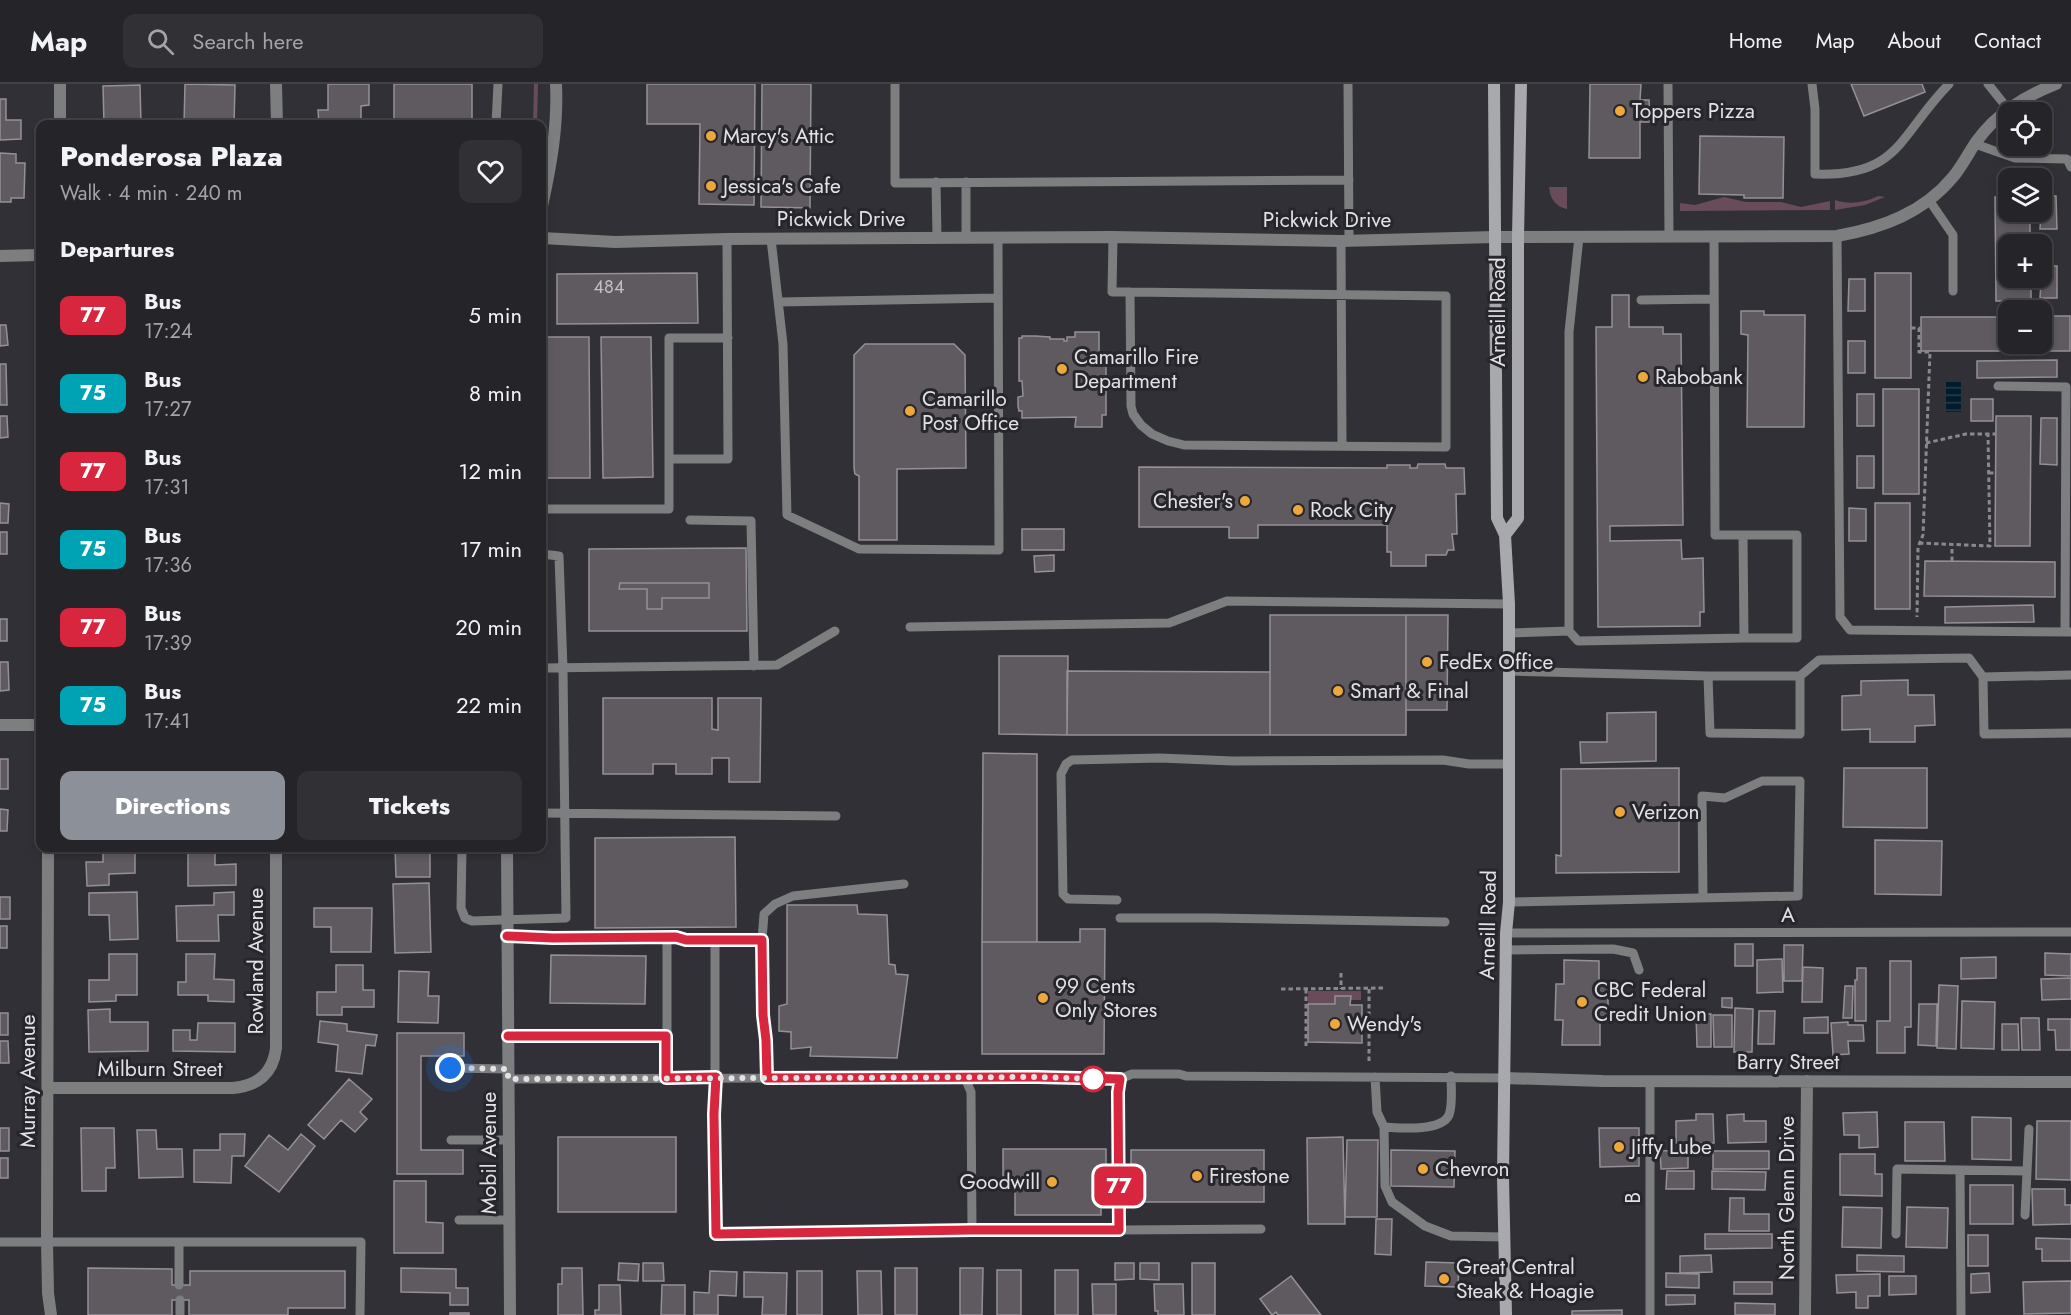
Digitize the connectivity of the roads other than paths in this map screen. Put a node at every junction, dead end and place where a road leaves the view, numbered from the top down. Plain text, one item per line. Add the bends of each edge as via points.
1 (60, 84) edge
2 (276, 84) edge
3 (498, 84) edge
4 (556, 84) edge
5 (895, 84) edge
6 (1348, 84) edge
7 (1494, 84) edge
8 (1521, 84) edge
9 (1668, 84) edge
10 (1812, 84) edge
11 (1949, 84) edge
12 (1988, 84) edge
13 (2056, 84) edge
14 (2002, 102) edge
15 (2019, 102) edge
16 (1998, 118) edge
17 (60, 120) edge
18 (277, 120) edge
19 (496, 120) edge
20 (1975, 144) junction
21 (2071, 168) edge
22 (1348, 180) junction
23 (936, 182) junction
24 (966, 182) junction
25 (546, 185) edge
26 (1929, 200) junction
27 (1837, 236) junction
28 (1113, 237) junction
29 (1495, 237) junction
30 (1518, 237) junction
31 (1579, 237) junction
32 (1669, 237) junction
33 (1714, 237) junction
34 (546, 238) edge
35 (937, 238) junction
36 (966, 238) junction
37 (998, 238) junction
38 (728, 239) junction
39 (771, 239) junction
40 (1345, 241) junction
41 (36, 255) edge
42 (0, 256) edge
43 (1953, 291) dead end
44 (1130, 292) junction
45 (1341, 295) junction
46 (997, 298) junction
47 (1714, 299) junction
48 (1641, 300) dead end
49 (779, 302) junction
50 (728, 338) junction
51 (1998, 386) dead end
52 (1342, 446) junction
53 (669, 459) junction
54 (546, 509) edge
55 (690, 520) dead end
56 (1505, 536) junction
57 (1743, 536) junction
58 (546, 554) edge
59 (1509, 604) junction
60 (910, 627) dead end
61 (835, 631) dead end
62 (1569, 631) junction
63 (2068, 632) edge
64 (1509, 633) junction
65 (1744, 638) junction
66 (754, 666) junction
67 (546, 668) edge
68 (562, 669) junction
69 (1509, 671) junction
70 (2071, 675) edge
71 (1708, 676) junction
72 (1800, 676) junction
73 (1983, 676) junction
74 (0, 725) edge
75 (36, 725) edge
76 (2071, 732) edge
77 (1509, 764) junction
78 (546, 813) edge
79 (564, 813) junction
80 (836, 816) dead end
81 (48, 852) edge
82 (276, 852) edge
83 (462, 852) edge
84 (507, 852) edge
85 (904, 884) dead end
86 (1703, 897) junction
87 (1117, 900) dead end
88 (1509, 902) junction
89 (1120, 918) dead end
90 (507, 920) junction
91 (1445, 922) dead end
92 (2071, 932) edge
93 (1506, 933) junction
94 (507, 936) junction
95 (666, 937) junction
96 (715, 940) junction
97 (762, 940) junction
98 (1506, 950) junction
99 (1639, 970) dead end
100 (508, 1036) junction
101 (666, 1036) junction
102 (450, 1068) dead end
103 (267, 1074) joint
104 (508, 1074) junction
105 (1451, 1076) junction
106 (716, 1077) junction
107 (1375, 1077) junction
108 (666, 1078) junction
109 (767, 1078) junction
110 (965, 1078) junction
111 (1505, 1078) junction
112 (1120, 1079) junction
113 (1650, 1081) junction
114 (1807, 1082) junction
115 (2071, 1082) edge
116 (48, 1088) junction
117 (1384, 1127) junction
118 (2029, 1129) dead end
119 (451, 1140) dead end
120 (508, 1140) junction
121 (1960, 1170) junction
122 (2027, 1171) junction
123 (2025, 1215) dead end
124 (459, 1220) dead end
125 (509, 1220) junction
126 (1261, 1229) dead end
127 (972, 1230) junction
128 (1119, 1230) junction
129 (1896, 1234) dead end
130 (1504, 1237) junction
131 (0, 1242) edge
132 (47, 1242) junction
133 (179, 1242) junction
134 (179, 1285) dead end
135 (180, 1300) dead end
136 (51, 1315) edge
137 (180, 1315) edge
138 (360, 1315) edge
139 (510, 1315) edge
140 (1506, 1315) edge
141 (1650, 1315) edge
142 (1805, 1315) edge
143 (1961, 1315) edge

1 - 17 street
2 - 18 street
3 - 19 lane
4 - 25 street via 554,144
5 - 23 lane via 895,183
6 - 22 lane
7 - 29 main road, Arneill Road
8 - 30 main road, Arneill Road
9 - 32 lane
10 - 11 lane via 1815,174 1840,175 1870,166 1894,151
12 - 14 lane
13 - 15 street, Pickwick Drive
16 - 20 street, Pickwick Drive
20 - 21 lane via 2015,158 2067,159
20 - 26 street, Pickwick Drive via 1953,177
22 - 24 lane
22 - 40 lane
23 - 24 lane
23 - 35 lane
24 - 36 lane
26 - 27 street, Pickwick Drive via 1883,226
26 - 43 lane via 1953,235
27 - 33 street, Pickwick Drive
27 - 63 lane via 1840,617 1850,630
28 - 37 street, Pickwick Drive
28 - 40 street, Pickwick Drive
28 - 44 lane via 1112,292
29 - 30 street, Pickwick Drive
29 - 40 street, Pickwick Drive
29 - 56 main road, Arneill Road via 1497,518
30 - 31 street, Pickwick Drive
30 - 56 main road, Arneill Road via 1518,518
31 - 32 street, Pickwick Drive
31 - 62 lane via 1569,332
32 - 33 street, Pickwick Drive
33 - 47 lane
34 - 38 street, Pickwick Drive via 615,242
35 - 36 street, Pickwick Drive
35 - 39 street, Pickwick Drive
36 - 37 street, Pickwick Drive
37 - 46 lane
38 - 39 street, Pickwick Drive
38 - 50 lane
39 - 49 lane
40 - 45 lane
41 - 42 street
44 - 45 lane
44 - 52 lane via 1131,406 1136,419 1152,434 1184,445
45 - 52 lane
45 - 52 lane via 1446,296 1446,447
46 - 49 lane
46 - 49 lane via 999,550 859,549 787,515
47 - 48 lane
47 - 57 lane via 1715,536
50 - 53 lane via 728,459
50 - 53 lane via 669,338
51 - 63 lane via 2066,387
53 - 54 lane via 669,509
55 - 66 lane via 751,521
56 - 59 main road, Arneill Road
57 - 65 lane
57 - 65 lane via 1797,535 1797,638
58 - 68 lane via 559,556
59 - 60 lane via 1227,601 1169,623
59 - 64 main road, Arneill Road
61 - 66 lane via 777,665
62 - 64 lane
62 - 65 lane via 1578,641
64 - 69 main road, Arneill Road
66 - 68 lane
67 - 68 lane
68 - 79 lane
69 - 71 lane
69 - 77 main road, Arneill Road
70 - 73 lane
71 - 72 lane
71 - 72 lane via 1710,733 1800,734
72 - 73 lane via 1819,660 1969,658
73 - 76 lane via 1984,734
74 - 75 street
77 - 87 lane via 1432,759 1072,760 1061,774 1063,894 1068,899
77 - 88 main road, Arneill Road
78 - 79 lane
79 - 80 lane
79 - 90 lane via 566,918
81 - 116 street, Murray Avenue
82 - 103 street, Rowland Avenue via 276,1048
83 - 90 lane via 461,908 465,918
84 - 90 street, Mobil Avenue
85 - 97 lane via 794,896 764,914
86 - 86 lane via 1798,896 1800,781 1762,781 1725,798 1702,796
86 - 88 lane
88 - 93 main road, Arneill Road
89 - 91 lane
90 - 94 street, Mobil Avenue
92 - 93 lane, A
93 - 98 main road, Arneill Road
94 - 95 lane
94 - 100 street, Mobil Avenue
95 - 96 lane
95 - 101 lane
96 - 97 lane
96 - 106 lane
97 - 109 lane
98 - 99 lane via 1613,949 1633,953
98 - 111 main road, Arneill Road
100 - 101 lane
100 - 104 street, Mobil Avenue
101 - 108 lane
102 - 104 lane
103 - 116 street, Milburn Street via 258,1082 233,1088
104 - 108 lane
104 - 120 street, Mobil Avenue
105 - 107 lane
105 - 111 lane
105 - 117 lane via 1451,1107 1442,1123
106 - 108 lane
106 - 109 lane
106 - 127 lane via 716,1234
107 - 112 lane via 1132,1074
107 - 117 lane via 1377,1112
109 - 110 lane
110 - 112 lane
110 - 127 lane via 971,1092
111 - 113 street, Barry Street
111 - 130 main road, Arneill Road
112 - 128 lane
113 - 114 street, Barry Street
113 - 141 lane, B
114 - 115 street, Barry Street
114 - 142 street, North Glenn Drive
116 - 132 street, Murray Avenue
117 - 130 lane via 1385,1186 1392,1202 1425,1226 1451,1236
118 - 122 lane
119 - 120 lane
120 - 125 street, Mobil Avenue
121 - 122 lane
121 - 129 lane via 1897,1169
121 - 143 lane
122 - 123 lane
124 - 125 lane
125 - 139 street, Mobil Avenue
126 - 128 lane
127 - 128 lane
130 - 140 main road, Arneill Road
131 - 132 lane
132 - 133 lane
132 - 136 street, Murray Avenue
133 - 134 lane
133 - 138 lane via 361,1242
135 - 137 lane

